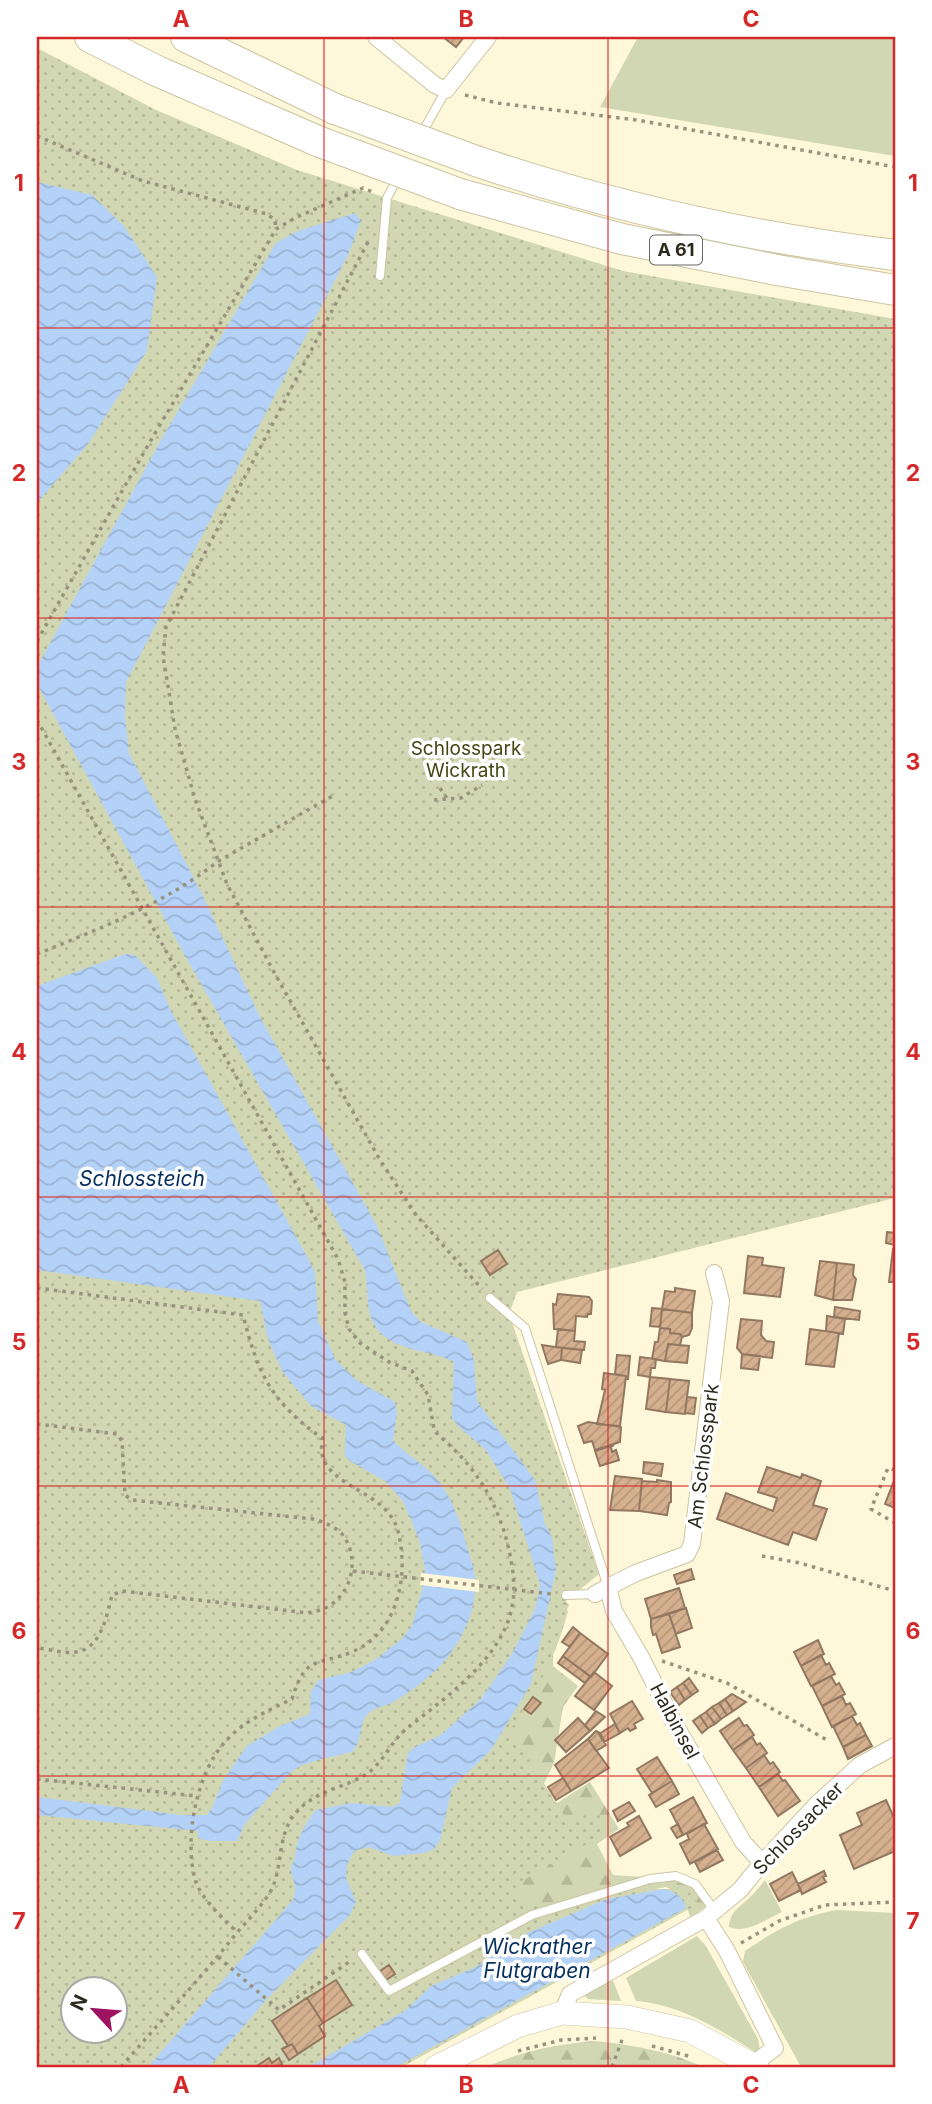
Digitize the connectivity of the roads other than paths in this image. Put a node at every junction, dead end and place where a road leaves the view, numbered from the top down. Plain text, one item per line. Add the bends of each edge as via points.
1 (90, 37) edge
2 (186, 37) edge
3 (376, 37) edge
4 (488, 37) edge
5 (446, 90) junction
6 (413, 150) dead end
7 (407, 162) dead end
8 (895, 255) edge
9 (380, 276) dead end
10 (895, 290) edge
11 (714, 1273) dead end
12 (490, 1298) road end
13 (602, 1590) junction
14 (566, 1595) road end
15 (895, 1746) edge
16 (762, 1863) junction
17 (710, 1914) junction
18 (362, 1954) road end
19 (562, 2014) junction
20 (755, 2066) edge
21 (436, 2067) edge

1 - 10 highway, A 61, bridge via 320,142 460,194 622,239
2 - 8 highway, A 61, bridge via 335,109 555,186 721,226
3 - 5 street
4 - 5 street
5 - 6 lane
7 - 9 lane via 387,198
11 - 13 street, Am Schlosspark via 721,1301 692,1544 687,1554
12 - 13 lane via 525,1328
13 - 14 lane
13 - 16 street, Halbinsel via 743,1842
15 - 16 street, Schlossacker via 860,1765 818,1802
16 - 17 street, Schlossacker via 740,1890
17 - 18 lane via 695,1884 676,1876 650,1879 532,1915 389,1992
17 - 19 street, Schlossacker via 570,1994
17 - 20 street via 775,2048
19 - 20 main road via 627,2017 691,2031
19 - 21 main road via 518,2026

